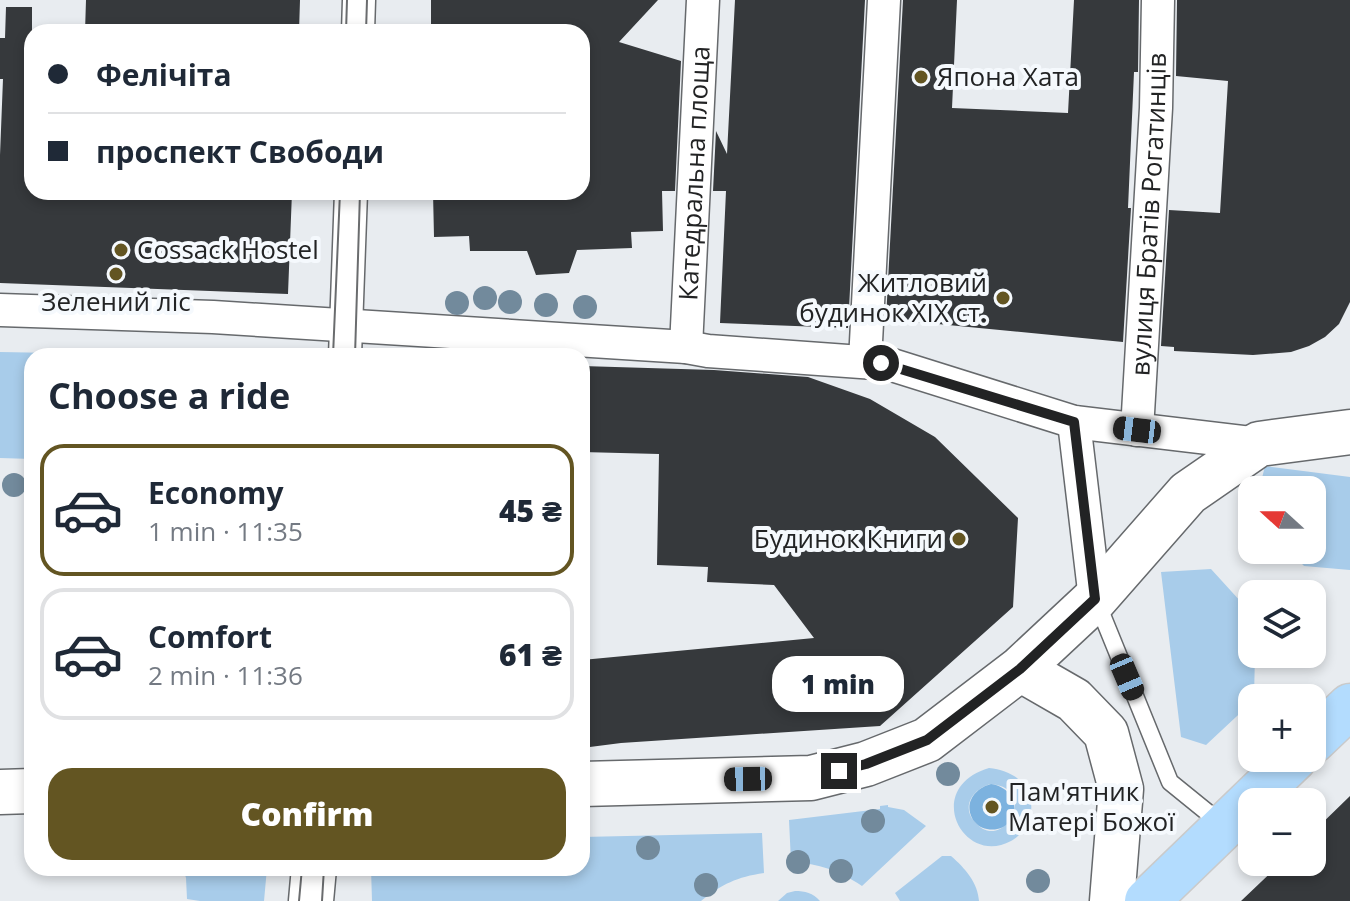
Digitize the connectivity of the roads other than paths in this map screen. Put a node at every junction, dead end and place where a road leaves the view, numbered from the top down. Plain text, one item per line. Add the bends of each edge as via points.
1 (359, 0) edge
2 (703, 0) edge
3 (884, 0) edge
4 (1158, 0) edge
5 (358, 24) edge
6 (351, 200) edge
7 (0, 310) edge
8 (345, 340) edge
9 (686, 347) junction
10 (865, 361) junction
11 (1074, 422) junction
12 (1137, 430) junction
13 (1350, 432) edge
14 (1259, 444) junction
15 (1095, 599) junction
16 (1020, 669) junction
17 (1350, 706) edge
18 (1326, 729) edge
19 (1280, 772) edge
20 (590, 784) edge
21 (24, 791) edge
22 (0, 792) edge
23 (1224, 826) junction
24 (313, 876) edge
25 (311, 901) edge
26 (1112, 901) edge
27 (1147, 901) edge

1 - 5 street
2 - 9 street, Катедральна площа
3 - 10 street
4 - 12 street, вулиця Братів Рогатинців
6 - 8 street
7 - 8 street via 213,317
8 - 9 street
9 - 10 street
10 - 11 street
11 - 12 street
11 - 15 street
12 - 14 street
13 - 14 main road
14 - 15 main road via 1188,493
15 - 16 main road
15 - 23 lane via 1170,782
16 - 20 main road via 927,740 866,764 811,778
16 - 26 main road via 1074,700 1106,733 1121,789
17 - 18 main road
19 - 23 main road
21 - 22 main road
23 - 27 main road
24 - 25 main road

